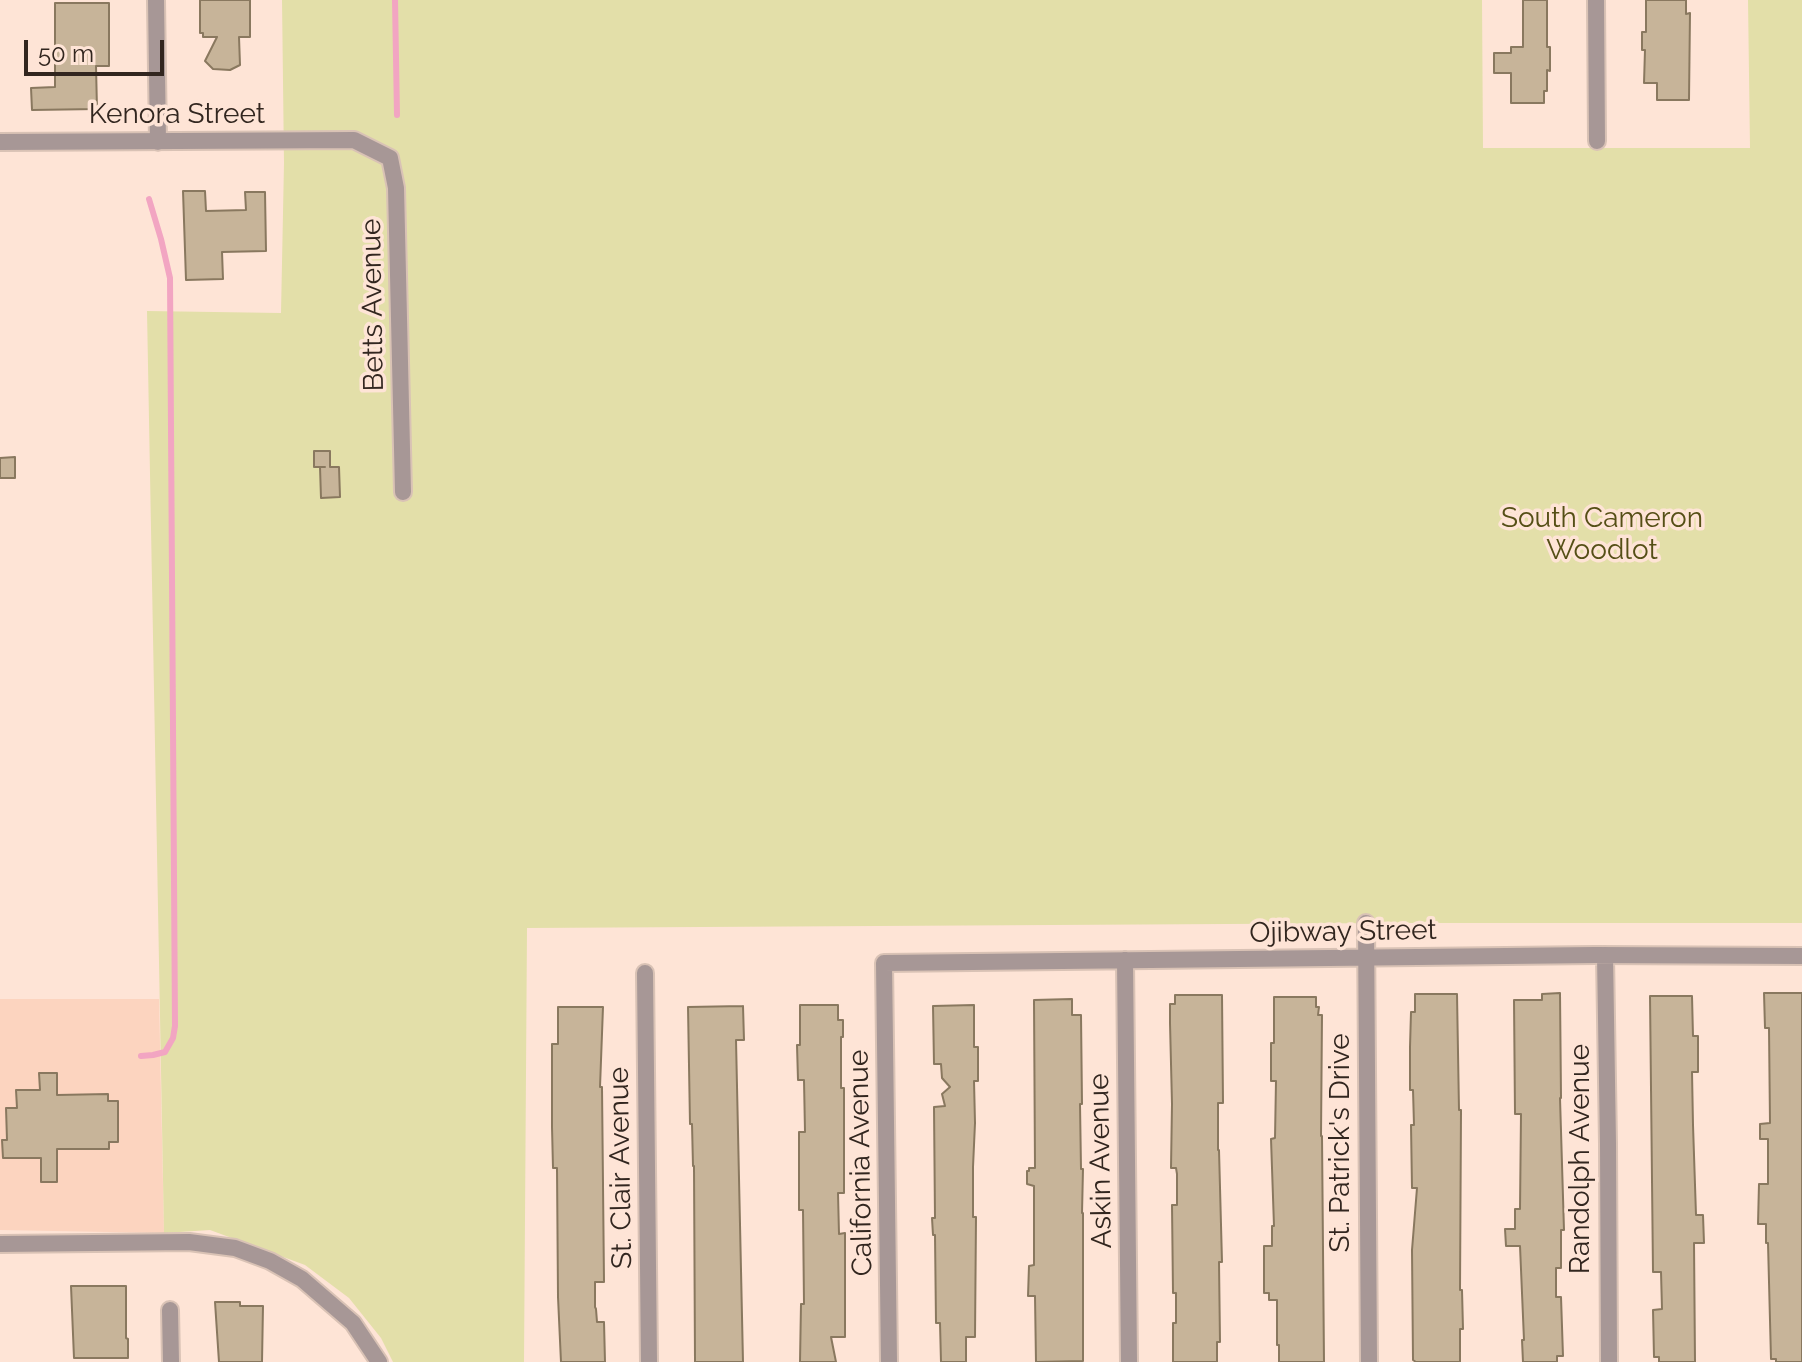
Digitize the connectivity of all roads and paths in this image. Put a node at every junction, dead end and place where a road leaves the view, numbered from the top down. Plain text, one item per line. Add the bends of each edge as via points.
1 (156, 0) edge
2 (1596, 0) edge
3 (354, 140) joint
4 (1597, 141) dead end
5 (0, 142) edge
6 (158, 142) junction
7 (403, 492) dead end
8 (1366, 923) dead end
9 (1605, 955) junction
10 (1802, 956) edge
11 (1366, 957) junction
12 (1125, 960) junction
13 (884, 963) joint
14 (645, 973) dead end
15 (0, 1244) edge
16 (170, 1310) dead end
17 (171, 1362) edge
18 (379, 1362) edge
19 (649, 1362) edge
20 (889, 1362) edge
21 (1129, 1362) edge
22 (1369, 1362) edge
23 (1609, 1362) edge

1 - 6 street
2 - 4 street
3 - 6 street, Kenora Street
3 - 7 street, Betts Avenue via 390,158 396,188
5 - 6 street, Kenora Street
8 - 11 street, St. Patrick's Drive
9 - 10 street, Ojibway Street
9 - 11 street, Ojibway Street
9 - 23 street, Randolph Avenue
11 - 12 street, Ojibway Street
11 - 22 street, St. Patrick's Drive
12 - 13 street, Ojibway Street
12 - 21 street, Askin Avenue
13 - 20 street, California Avenue
14 - 19 street, St. Clair Avenue
15 - 18 street via 189,1242 235,1248 302,1279 353,1323
16 - 17 street

